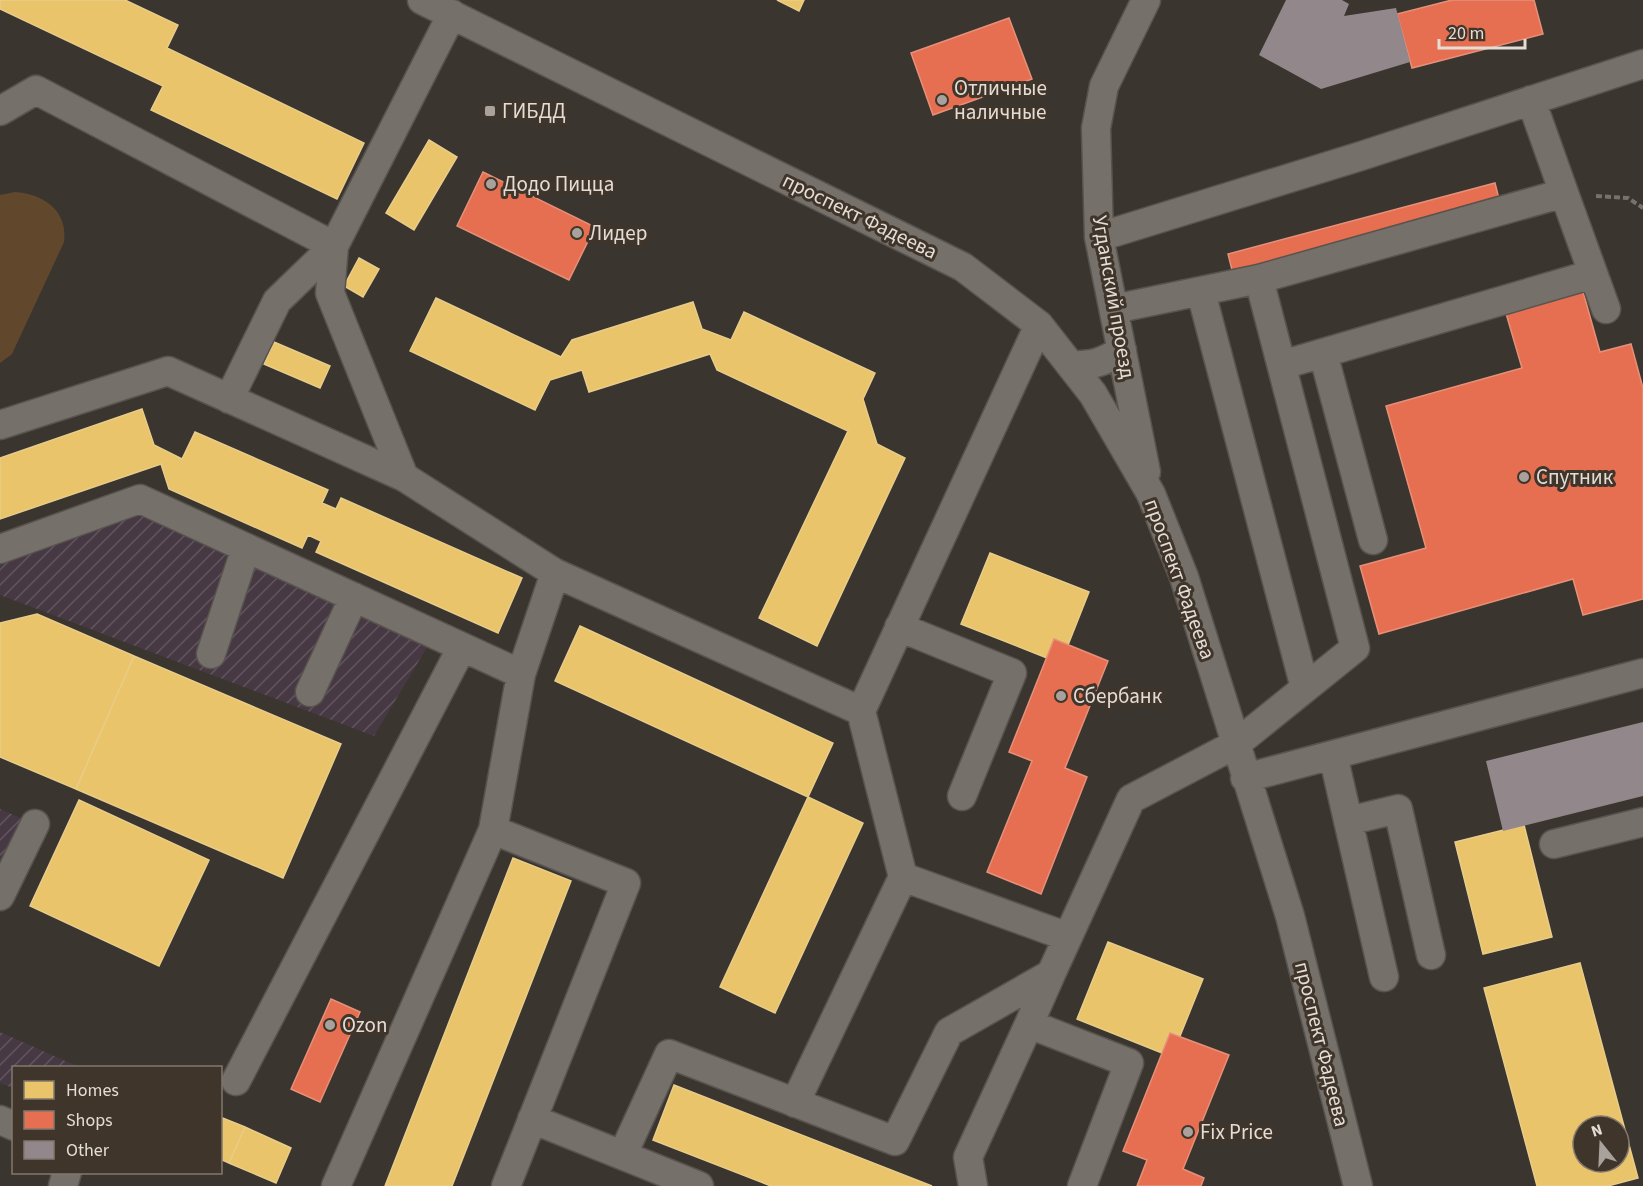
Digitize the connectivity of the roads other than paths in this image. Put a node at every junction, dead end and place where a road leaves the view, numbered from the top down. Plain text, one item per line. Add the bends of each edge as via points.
1 (422, 0) edge
2 (1146, 0) edge
3 (452, 14) junction
4 (1643, 64) edge
5 (1531, 100) junction
6 (0, 111) edge
7 (1564, 193) junction
8 (1099, 237) junction
9 (334, 246) junction
10 (1593, 274) junction
11 (1259, 279) junction
12 (1201, 292) junction
13 (1114, 309) junction
14 (1606, 309) dead end
15 (1040, 325) junction
16 (1122, 350) junction
17 (1323, 353) junction
18 (1071, 365) junction
19 (1282, 365) junction
20 (229, 399) junction
21 (0, 425) edge
22 (404, 477) junction
23 (1150, 494) junction
24 (1373, 540) dead end
25 (246, 548) junction
26 (0, 549) edge
27 (555, 573) junction
28 (354, 597) junction
29 (899, 627) junction
30 (462, 647) junction
31 (211, 654) dead end
32 (1643, 673) edge
33 (521, 674) junction
34 (1305, 688) junction
35 (309, 692) dead end
36 (861, 711) junction
37 (1236, 744) junction
38 (1332, 755) junction
39 (1245, 778) junction
40 (962, 796) dead end
41 (1348, 821) junction
42 (1643, 822) edge
43 (35, 824) dead end
44 (493, 830) junction
45 (1554, 844) dead end
46 (903, 877) junction
47 (0, 896) edge
48 (1068, 937) junction
49 (1431, 955) dead end
50 (1051, 974) junction
51 (1384, 977) dead end
52 (1029, 1024) junction
53 (236, 1081) dead end
54 (795, 1102) junction
55 (532, 1119) junction
56 (623, 1154) junction
57 (336, 1186) edge
58 (506, 1186) edge
59 (699, 1186) edge
60 (973, 1186) edge
61 (1082, 1186) edge
62 (1358, 1186) edge

1 - 3 street, проспект Фадеева
2 - 8 street, Угданский проезд via 1104,86 1096,128
3 - 9 street
3 - 15 street, проспект Фадеева via 963,267
4 - 5 street
5 - 7 street
5 - 8 street
6 - 9 street via 36,90
7 - 10 street
7 - 11 street
8 - 13 street, Угданский проезд
9 - 20 street via 277,301
9 - 22 street via 330,293
10 - 14 street
10 - 17 street
11 - 12 street
11 - 19 street
12 - 13 street
12 - 34 street
13 - 16 street, Угданский проезд
15 - 18 street, проспект Фадеева
15 - 29 street
16 - 18 street via 1091,366
16 - 23 street, Угданский проезд
17 - 19 street
17 - 24 street
18 - 23 street, проспект Фадеева via 1093,393
19 - 34 street via 1355,648
20 - 21 street via 168,371
20 - 22 street
22 - 27 street
23 - 37 street, проспект Фадеева via 1184,577
25 - 26 street via 140,499
25 - 28 street
25 - 31 street
27 - 33 street
27 - 36 street
28 - 30 street
28 - 35 street
29 - 36 street
29 - 40 street via 1012,673
30 - 33 street
30 - 53 street
32 - 38 street
33 - 44 street
34 - 37 street
36 - 46 street
37 - 39 street, проспект Фадеева
37 - 48 street via 1131,799
38 - 39 street
38 - 41 street
39 - 62 street, проспект Фадеева via 1290,916
41 - 49 street via 1398,809
41 - 51 street
42 - 45 street
43 - 47 street
44 - 55 street via 626,883
44 - 57 street
46 - 48 street
46 - 54 street
48 - 50 street
50 - 52 street
50 - 54 street via 949,1032 895,1141
52 - 60 street via 968,1157
52 - 61 street via 1129,1064
54 - 56 street via 669,1054
55 - 56 street
55 - 58 street
56 - 59 street

